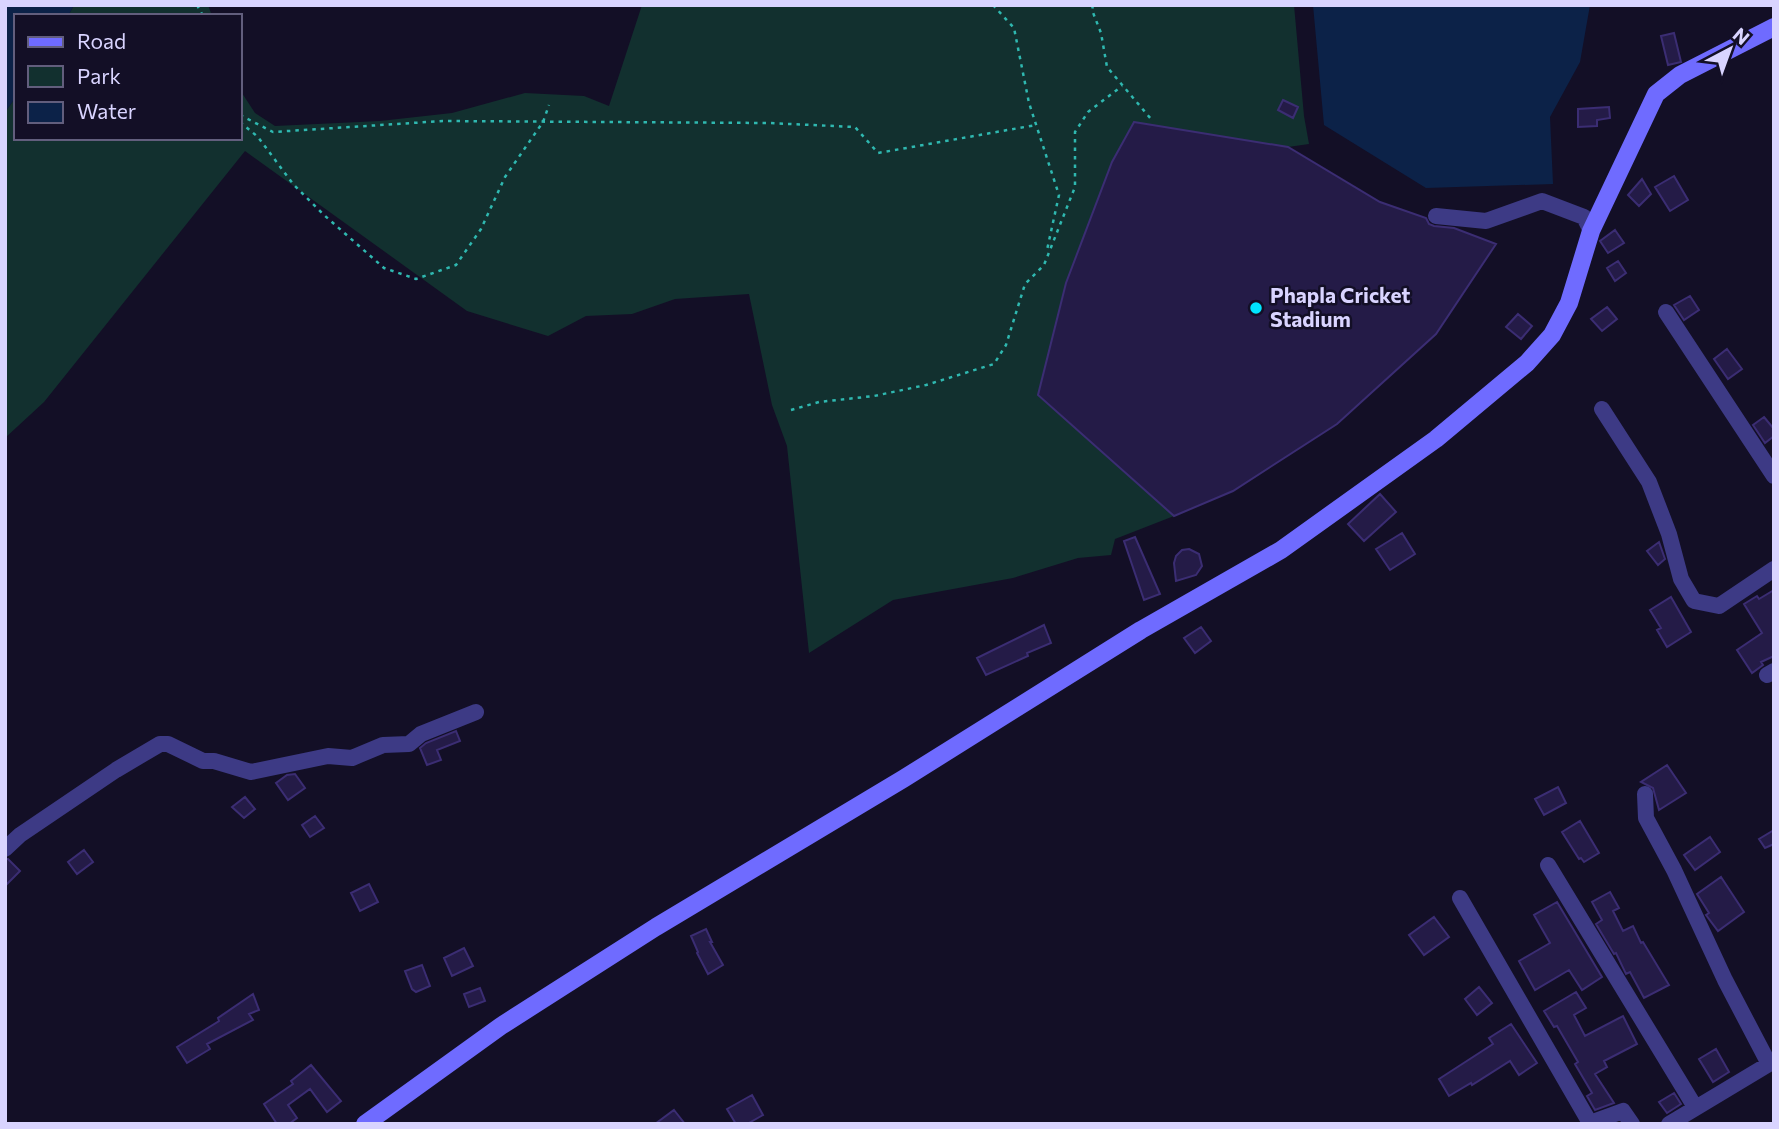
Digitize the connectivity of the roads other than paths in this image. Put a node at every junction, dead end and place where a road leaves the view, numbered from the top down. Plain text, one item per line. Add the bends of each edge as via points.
1 (1774, 27) edge
2 (1436, 216) dead end
3 (1591, 230) junction
4 (1666, 312) dead end
5 (1602, 409) dead end
6 (1774, 476) edge
7 (1774, 569) edge
8 (476, 712) dead end
9 (1645, 794) dead end
10 (5, 849) edge
11 (1548, 865) dead end
12 (1460, 898) dead end
13 (1771, 1063) edge
14 (1695, 1107) junction
15 (365, 1124) edge
16 (1632, 1124) edge
17 (1670, 1124) edge

1 - 3 main road via 1680,75 1656,93
2 - 3 street via 1486,221 1542,201 1584,217
3 - 15 main road via 1569,303 1552,335 1527,363 1425,447 1281,550 1141,630 501,1026
4 - 6 street
5 - 7 street via 1650,482 1681,579 1694,601 1719,606
8 - 10 street via 421,734 409,744 383,745 352,758 328,757 251,772 203,761 160,744 62,806
9 - 13 street via 1646,818
11 - 14 street
12 - 16 street via 1590,1123 1623,1111
13 - 14 street
14 - 17 street

